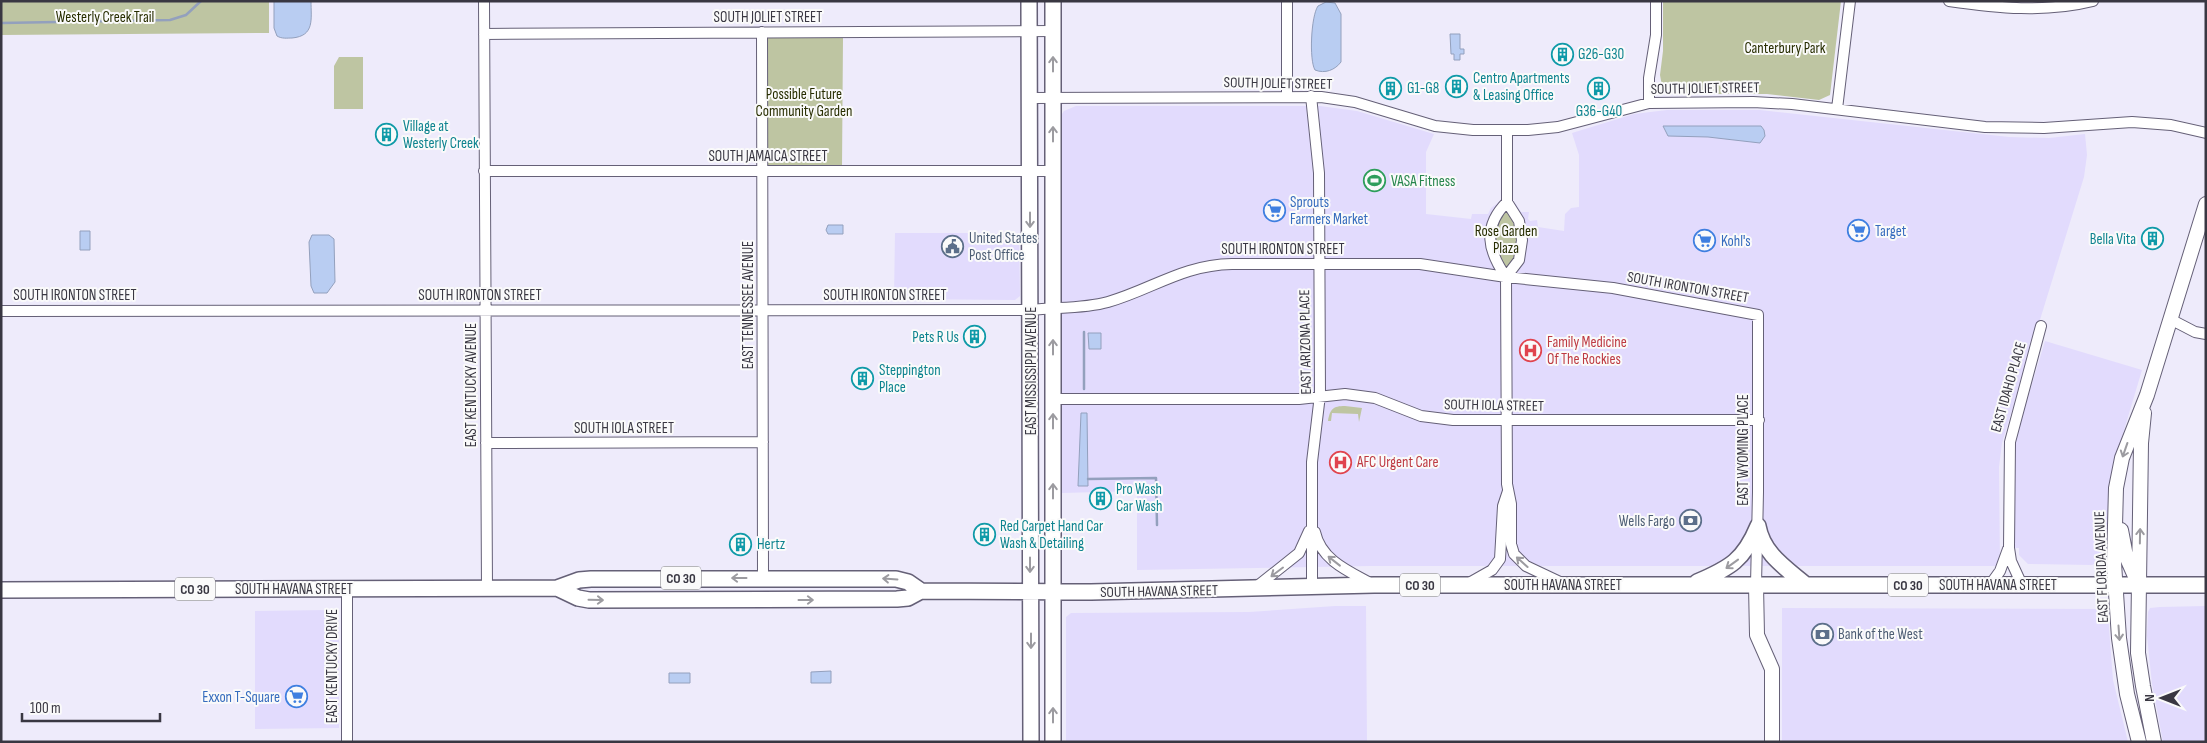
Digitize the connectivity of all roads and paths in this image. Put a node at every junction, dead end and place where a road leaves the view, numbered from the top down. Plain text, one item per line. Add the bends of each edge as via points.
1 (484, 1) edge
2 (1029, 1) edge
3 (1053, 1) edge
4 (1287, 1) edge
5 (1656, 1) edge
6 (1850, 1) edge
7 (1949, 1) edge
8 (2093, 1) edge
9 (1965, 2) edge
10 (1053, 31) junction
11 (762, 32) junction
12 (1029, 32) junction
13 (484, 34) junction
14 (1287, 96) junction
15 (1311, 96) junction
16 (1029, 98) junction
17 (1053, 98) junction
18 (1649, 103) junction
19 (1837, 109) junction
20 (1507, 131) junction
21 (2206, 133) edge
22 (484, 171) junction
23 (762, 171) junction
24 (1030, 171) junction
25 (1053, 171) junction
26 (1507, 202) junction
27 (2206, 204) edge
28 (2203, 221) edge
29 (1319, 264) junction
30 (1506, 277) junction
31 (1053, 307) junction
32 (1, 310) edge
33 (485, 310) junction
34 (763, 310) junction
35 (1031, 310) junction
36 (1758, 315) joint
37 (2170, 319) junction
38 (2041, 326) dead end
39 (2206, 334) edge
40 (1320, 395) junction
41 (2147, 395) junction
42 (1053, 399) junction
43 (1507, 420) junction
44 (1759, 420) junction
45 (763, 442) junction
46 (486, 443) junction
47 (2118, 474) junction
48 (1508, 491) junction
49 (1312, 521) junction
50 (1758, 526) junction
51 (2009, 548) junction
52 (662, 578) junction
53 (763, 578) junction
54 (806, 578) junction
55 (2116, 584) junction
56 (2138, 584) junction
57 (1374, 585) junction
58 (1465, 585) junction
59 (1565, 585) junction
60 (1690, 585) junction
61 (1756, 585) junction
62 (1806, 585) junction
63 (1990, 585) junction
64 (2022, 585) junction
65 (2206, 585) edge
66 (1312, 586) junction
67 (557, 588) junction
68 (1255, 588) junction
69 (347, 589) junction
70 (487, 589) junction
71 (1, 590) edge
72 (921, 591) junction
73 (1030, 593) junction
74 (1052, 593) junction
75 (638, 600) junction
76 (740, 600) junction
77 (776, 600) junction
78 (347, 742) edge
79 (1031, 742) edge
80 (1053, 742) edge
81 (1772, 742) edge
82 (2139, 742) edge
83 (2154, 742) edge

1 - 13 street, EAST KENTUCKY AVENUE
2 - 12 main road, EAST MISSISSIPPI AVENUE
3 - 10 main road, EAST MISSISSIPPI AVENUE
4 - 14 street
5 - 18 street
6 - 19 street
7 - 9 street
8 - 9 street via 2039,9
10 - 12 street, SOUTH JOLIET STREET
17 -> 10 main road, EAST MISSISSIPPI AVENUE
11 - 12 street, SOUTH JOLIET STREET
11 - 13 street, SOUTH JOLIET STREET
11 - 23 street, EAST TENNESSEE AVENUE
12 - 16 main road, EAST MISSISSIPPI AVENUE
13 - 22 street, EAST KENTUCKY AVENUE
14 - 15 street, SOUTH JOLIET STREET
14 - 17 street, SOUTH JOLIET STREET
15 - 20 street, SOUTH JOLIET STREET via 1351,101 1435,126
15 - 29 street, EAST ARIZONA PLACE via 1319,161
16 - 17 street, SOUTH JOLIET STREET
16 - 24 main road, EAST MISSISSIPPI AVENUE
25 -> 17 main road, EAST MISSISSIPPI AVENUE
18 - 19 street, SOUTH JOLIET STREET via 1773,102
18 - 20 street, SOUTH JOLIET STREET via 1558,127
19 - 21 street, SOUTH JOLIET STREET via 2002,128 2132,122 2176,126
20 - 26 street
22 - 23 street, SOUTH JAMAICA STREET
22 - 33 street, EAST KENTUCKY AVENUE
23 - 24 street, SOUTH JAMAICA STREET
23 - 34 street, EAST TENNESSEE AVENUE
24 - 25 street, SOUTH JAMAICA STREET
24 -> 35 main road, EAST MISSISSIPPI AVENUE
25 - 31 main road, EAST MISSISSIPPI AVENUE
26 - 30 street via 1519,222 1522,240 1519,260
26 - 30 street via 1494,219 1490,244 1493,256
27 - 28 street, EAST FLORIDA AVENUE
28 - 37 street, EAST FLORIDA AVENUE
29 - 30 street, SOUTH IRONTON STREET via 1414,264
29 - 31 street, SOUTH IRONTON STREET via 1205,266 1175,274 1108,302
29 - 40 street, EAST ARIZONA PLACE
30 - 36 street, SOUTH IRONTON STREET via 1612,288
30 - 43 street
31 - 35 street, SOUTH IRONTON STREET
42 -> 31 main road, EAST MISSISSIPPI AVENUE
32 - 33 street, SOUTH IRONTON STREET
33 - 34 street, SOUTH IRONTON STREET
33 - 46 street, EAST KENTUCKY AVENUE
34 - 35 street, SOUTH IRONTON STREET
34 - 45 street, EAST TENNESSEE AVENUE
35 -> 73 main road, EAST MISSISSIPPI AVENUE
36 - 44 street, EAST WYOMING PLACE
37 - 39 street
37 - 41 street, EAST FLORIDA AVENUE
38 - 51 street, EAST IDAHO PLACE via 2010,442
40 - 42 street, SOUTH IOLA STREET via 1299,399
40 - 43 street, SOUTH IOLA STREET via 1369,397 1421,416 1446,420
40 - 49 street, EAST ARIZONA PLACE via 1313,448
41 -> 47 street, EAST FLORIDA AVENUE
56 -> 41 street, EAST FLORIDA AVENUE via 2140,443
74 -> 42 main road, EAST MISSISSIPPI AVENUE
43 - 44 street, SOUTH IOLA STREET
43 - 48 street
44 - 50 street, EAST WYOMING PLACE
45 - 46 street, SOUTH IOLA STREET
45 - 53 street, EAST TENNESSEE AVENUE
46 - 70 street, EAST KENTUCKY AVENUE
47 - 55 street, EAST FLORIDA AVENUE via 2114,515
47 - 56 street via 2123,545
48 - 58 street via 1502,506 1500,560 1488,573
59 -> 48 street via 1526,566 1514,554
57 -> 49 street via 1331,560 1318,542
49 - 66 street, EAST ARIZONA PLACE
49 -> 68 street via 1299,553
50 -> 60 main road via 1741,558
50 - 61 street, EAST WYOMING PLACE
50 - 62 main road via 1762,542 1772,556
51 - 63 street, EAST IDAHO PLACE via 2000,571
51 - 64 street, EAST IDAHO PLACE
53 -> 52 main road, SOUTH HAVANA STREET / CO 30
52 - 67 main road, SOUTH HAVANA STREET / CO 30 via 579,580
52 - 75 main road
53 - 54 main road, SOUTH HAVANA STREET / CO 30
53 - 76 main road via 758,588
72 -> 54 main road, SOUTH HAVANA STREET / CO 30 via 896,579
54 - 77 main road via 786,588
55 - 56 main road, SOUTH HAVANA STREET / CO 30
55 - 64 main road, SOUTH HAVANA STREET / CO 30
55 -> 82 street, EAST FLORIDA AVENUE via 2123,668
56 - 65 main road, SOUTH HAVANA STREET / CO 30
56 - 83 street, EAST FLORIDA AVENUE via 2140,670
57 - 58 main road, SOUTH HAVANA STREET / CO 30
57 - 66 main road, SOUTH HAVANA STREET / CO 30
58 - 59 main road, SOUTH HAVANA STREET / CO 30
59 - 60 main road, SOUTH HAVANA STREET / CO 30
60 - 61 main road, SOUTH HAVANA STREET / CO 30
61 - 62 main road, SOUTH HAVANA STREET / CO 30
61 - 81 street via 1757,635 1772,669
62 - 63 main road, SOUTH HAVANA STREET / CO 30
63 - 64 main road, SOUTH HAVANA STREET / CO 30
66 - 68 main road, SOUTH HAVANA STREET / CO 30
67 - 70 main road, SOUTH HAVANA STREET / CO 30
67 -> 75 main road, SOUTH HAVANA STREET / CO 30 via 583,599
68 - 74 main road, SOUTH HAVANA STREET / CO 30
69 - 70 main road, SOUTH HAVANA STREET / CO 30
69 - 71 main road, SOUTH HAVANA STREET / CO 30
69 - 78 street, EAST KENTUCKY DRIVE
72 - 73 main road, SOUTH HAVANA STREET / CO 30
77 -> 72 main road, SOUTH HAVANA STREET / CO 30 via 897,599 908,598
73 - 74 main road, SOUTH HAVANA STREET / CO 30
73 -> 79 main road, EAST MISSISSIPPI AVENUE
80 -> 74 main road, EAST MISSISSIPPI AVENUE
75 - 76 main road, SOUTH HAVANA STREET / CO 30
76 - 77 main road, SOUTH HAVANA STREET / CO 30

